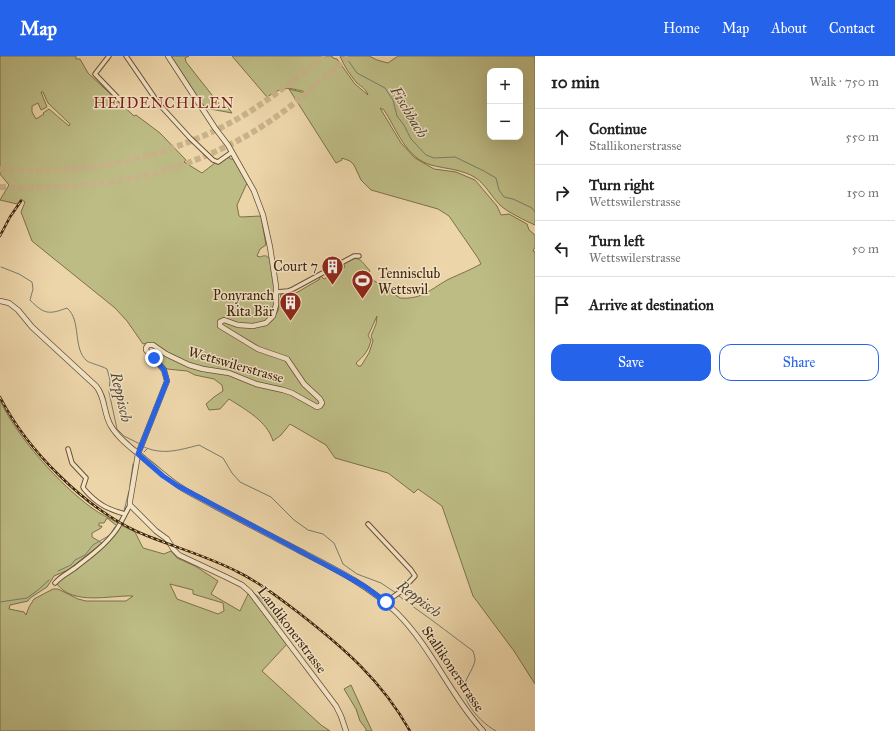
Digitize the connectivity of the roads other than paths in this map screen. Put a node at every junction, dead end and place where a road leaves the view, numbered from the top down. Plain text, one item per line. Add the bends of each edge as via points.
1 (108, 56) edge
2 (126, 56) edge
3 (168, 56) edge
4 (121, 101) dead end
5 (232, 152) junction
6 (359, 256) dead end
7 (276, 292) junction
8 (0, 301) edge
9 (68, 449) dead end
10 (138, 454) junction
11 (130, 505) junction
12 (125, 514) junction
13 (368, 524) dead end
14 (55, 583) dead end
15 (386, 602) junction
16 (346, 731) edge
17 (483, 731) edge

1 - 4 street via 95,74
2 - 5 street via 159,104 209,156 218,162
3 - 5 street
5 - 7 street via 260,205 270,247
6 - 7 street via 354,256 293,289
7 - 10 street, Wettswilerstrasse via 275,310 268,321 251,326 224,320 219,324 221,328 258,349 287,359 304,384 321,400 320,406 314,406 292,393 256,384 229,373 189,365 149,345 146,350 164,370 167,381
8 - 10 street, Stallikonerstrasse via 9,303 18,310 32,327 96,386 102,396 111,426
9 - 12 street via 72,463 86,478 83,488 94,500
10 - 11 street
10 - 15 street, Stallikonerstrasse via 178,486 343,574
11 - 12 street
11 - 16 street, Landikonerstrasse via 167,539 179,555 242,585 250,592 336,706
12 - 14 street via 113,535
13 - 15 street via 415,576
15 - 17 street, Stallikonerstrasse via 421,641 468,713

